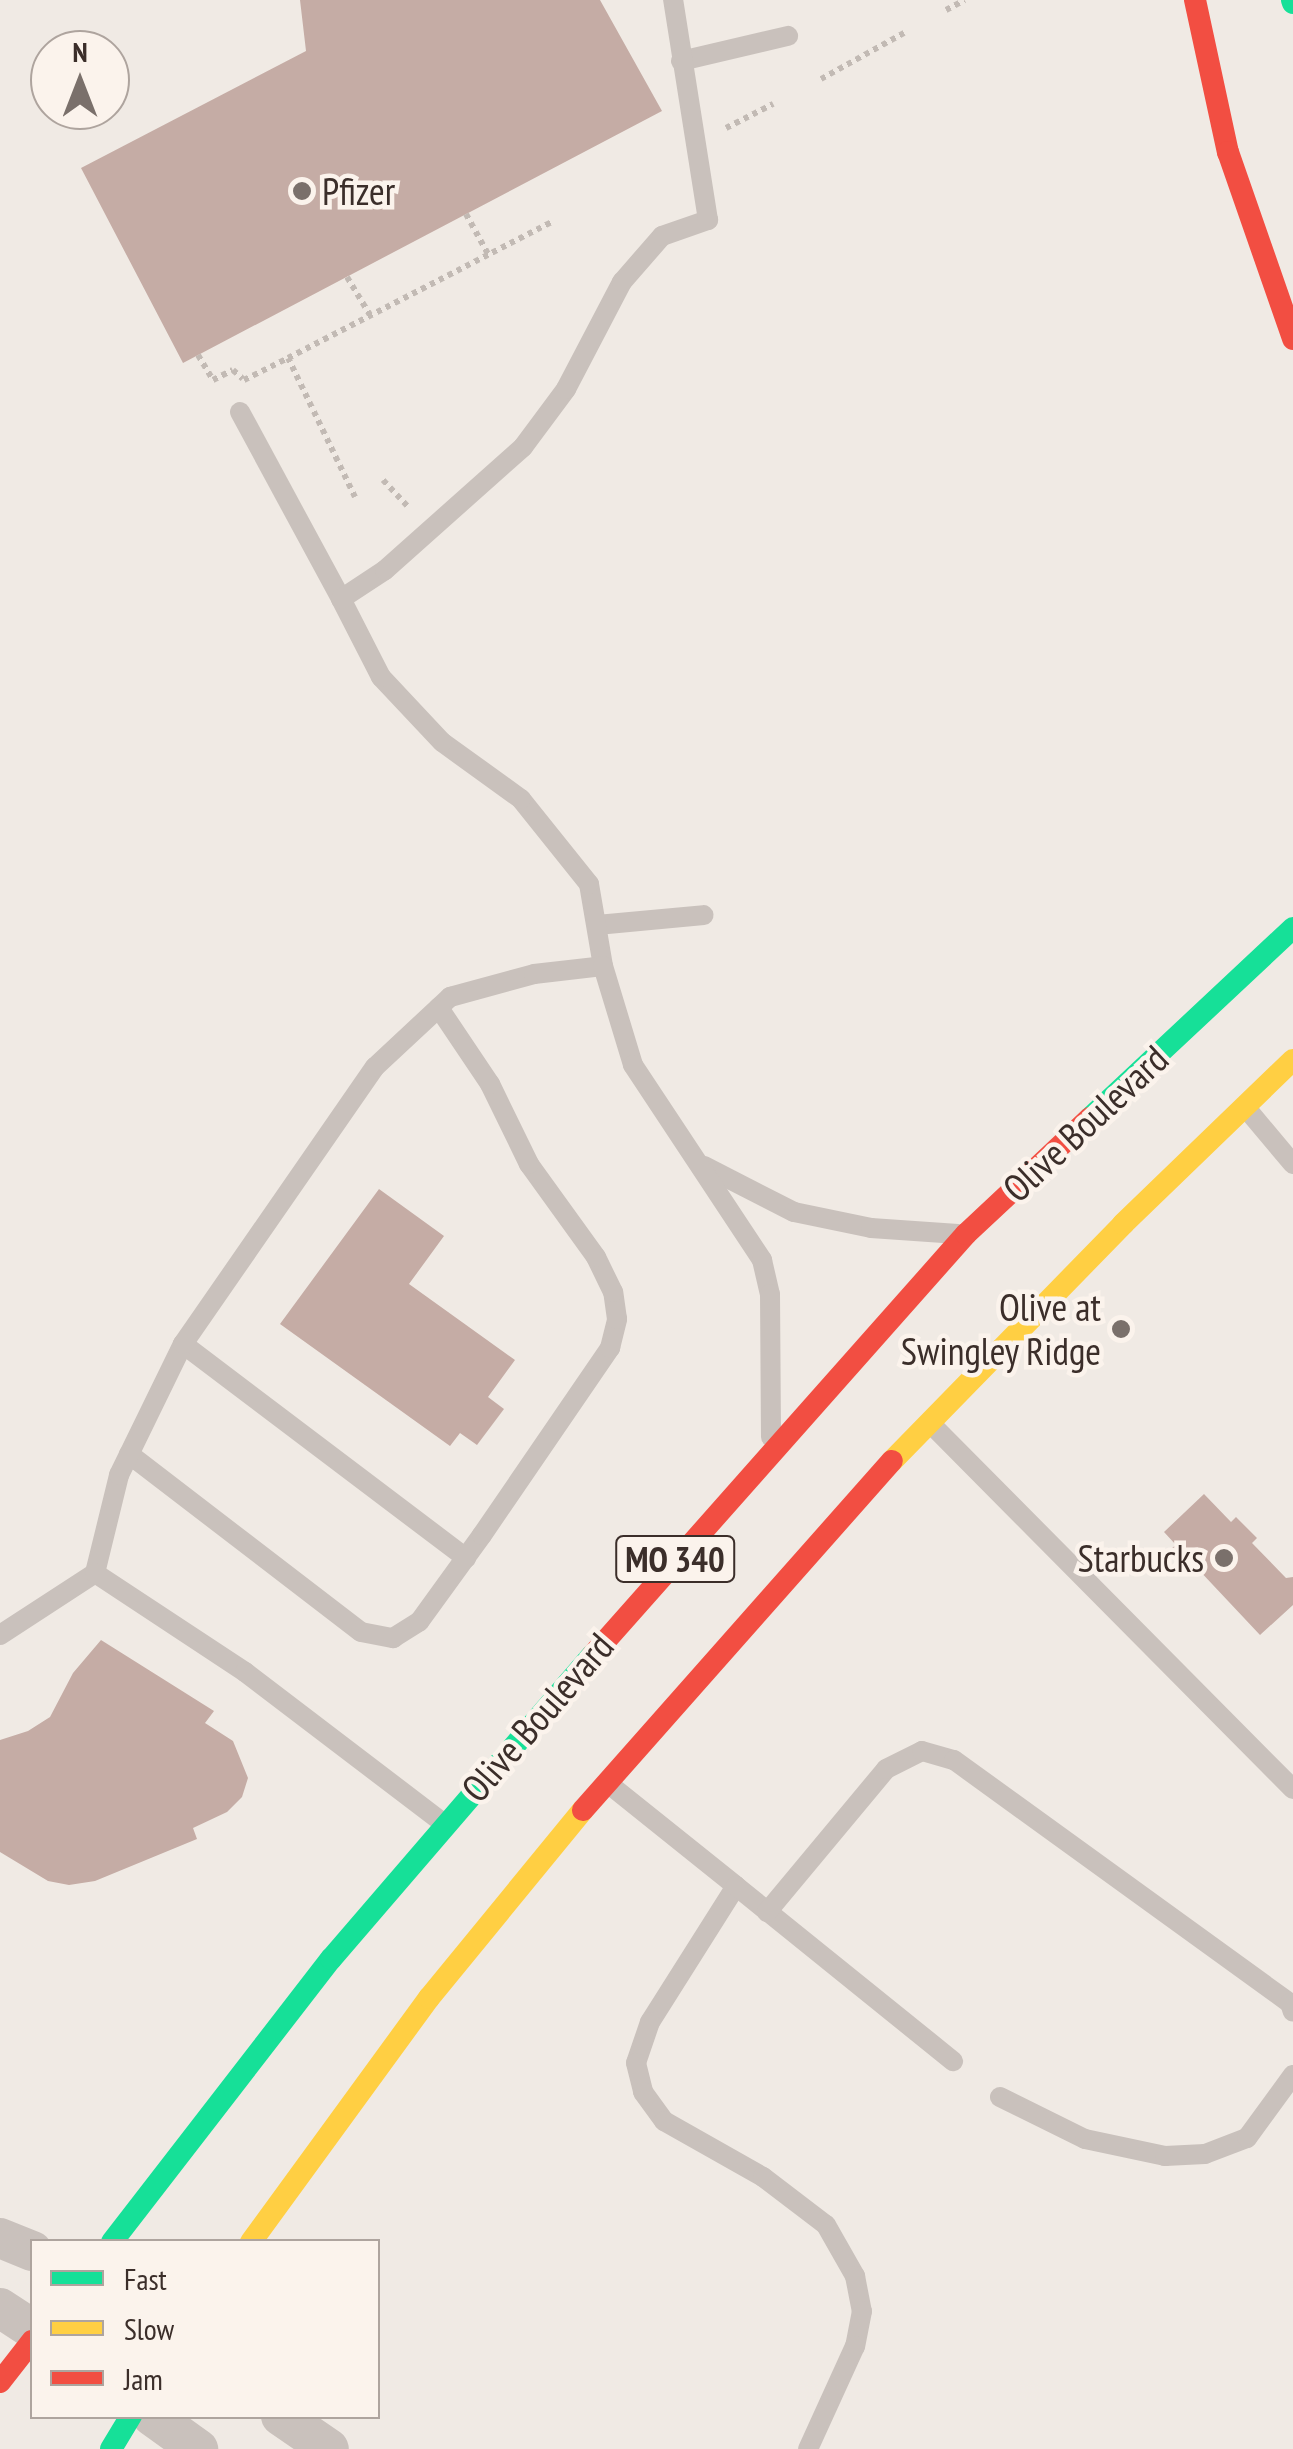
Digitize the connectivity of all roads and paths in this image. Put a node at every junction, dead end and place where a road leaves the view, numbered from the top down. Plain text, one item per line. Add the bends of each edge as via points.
1 (673, 0) edge
2 (965, 0) edge
3 (1195, 0) edge
4 (946, 10) dead end
5 (904, 33) dead end
6 (788, 36) dead end
7 (681, 61) junction
8 (821, 79) dead end
9 (772, 104) dead end
10 (720, 130) dead end
11 (466, 214) dead end
12 (553, 221) dead end
13 (488, 254) junction
14 (347, 276) dead end
15 (370, 315) junction
16 (1293, 338) edge
17 (198, 355) dead end
18 (288, 358) junction
19 (244, 380) junction
20 (240, 412) joint
21 (355, 496) dead end
22 (341, 599) junction
23 (704, 916) dead end
24 (597, 925) junction
25 (1293, 928) edge
26 (603, 966) junction
27 (439, 1008) junction
28 (1293, 1060) edge
29 (1244, 1107) junction
30 (1293, 1164) edge
31 (703, 1166) junction
32 (966, 1234) junction
33 (183, 1344) junction
34 (930, 1423) junction
35 (129, 1454) junction
36 (771, 1454) junction
37 (466, 1558) junction
38 (95, 1572) junction
39 (0, 1635) edge
40 (606, 1782) junction
41 (1293, 1789) edge
42 (445, 1825) junction
43 (736, 1886) junction
44 (767, 1912) junction
45 (1293, 2012) edge
46 (952, 2061) dead end
47 (1293, 2074) edge
48 (1000, 2097) dead end
49 (0, 2238) edge
50 (114, 2239) edge
51 (253, 2239) edge
52 (30, 2250) edge
53 (0, 2308) edge
54 (30, 2328) edge
55 (30, 2344) edge
56 (0, 2382) edge
57 (129, 2419) edge
58 (156, 2419) edge
59 (285, 2419) edge
60 (111, 2449) edge
61 (198, 2449) edge
62 (328, 2449) edge
63 (808, 2449) edge

1 - 7 lane
2 - 4 path
3 - 16 main road via 1228,152
5 - 8 path
6 - 7 lane
7 - 22 lane via 708,220 662,236 622,282 566,389 523,447 384,570
9 - 10 path
11 - 13 path
12 - 13 path
13 - 15 path
14 - 15 path
15 - 18 path
17 - 19 path via 213,380 233,370
18 - 19 path
18 - 21 path
19 - 20 path
20 - 22 lane
22 - 24 lane via 381,677 442,742 521,799 589,884
23 - 24 lane
24 - 26 lane
25 - 32 main road, Olive Boulevard / MO 340
26 - 27 lane via 534,974 450,997
26 - 31 lane via 633,1065
27 - 33 lane via 376,1067
27 - 37 lane via 490,1084 529,1164 596,1258 613,1292 617,1319 610,1348
28 - 29 main road, MO 340
29 - 30 lane
29 - 34 main road, MO 340
31 - 32 lane via 794,1212 871,1228
31 - 36 lane via 762,1260 770,1294
32 - 36 main road, Olive Boulevard / MO 340
33 - 35 lane
33 - 37 lane
34 - 40 main road, MO 340
34 - 41 lane
35 - 37 lane via 361,1632 393,1638 419,1622
35 - 38 lane
36 - 42 main road, Olive Boulevard / MO 340
38 - 39 lane
38 - 42 lane via 245,1672
40 - 43 lane
40 - 51 main road, MO 340 via 429,1998
42 - 50 main road, Olive Boulevard / MO 340 via 331,1959
43 - 44 lane
43 - 63 lane via 650,2022 636,2063 642,2092 664,2122 764,2177 826,2225 854,2276 862,2311 854,2346
44 - 45 lane via 886,1769 922,1751 954,1760 1290,2003
44 - 46 lane
47 - 48 lane via 1247,2138 1205,2154 1165,2156 1085,2139
49 - 52 street
53 - 54 street
55 - 56 main road
57 - 60 main road
58 - 61 street
59 - 62 street

